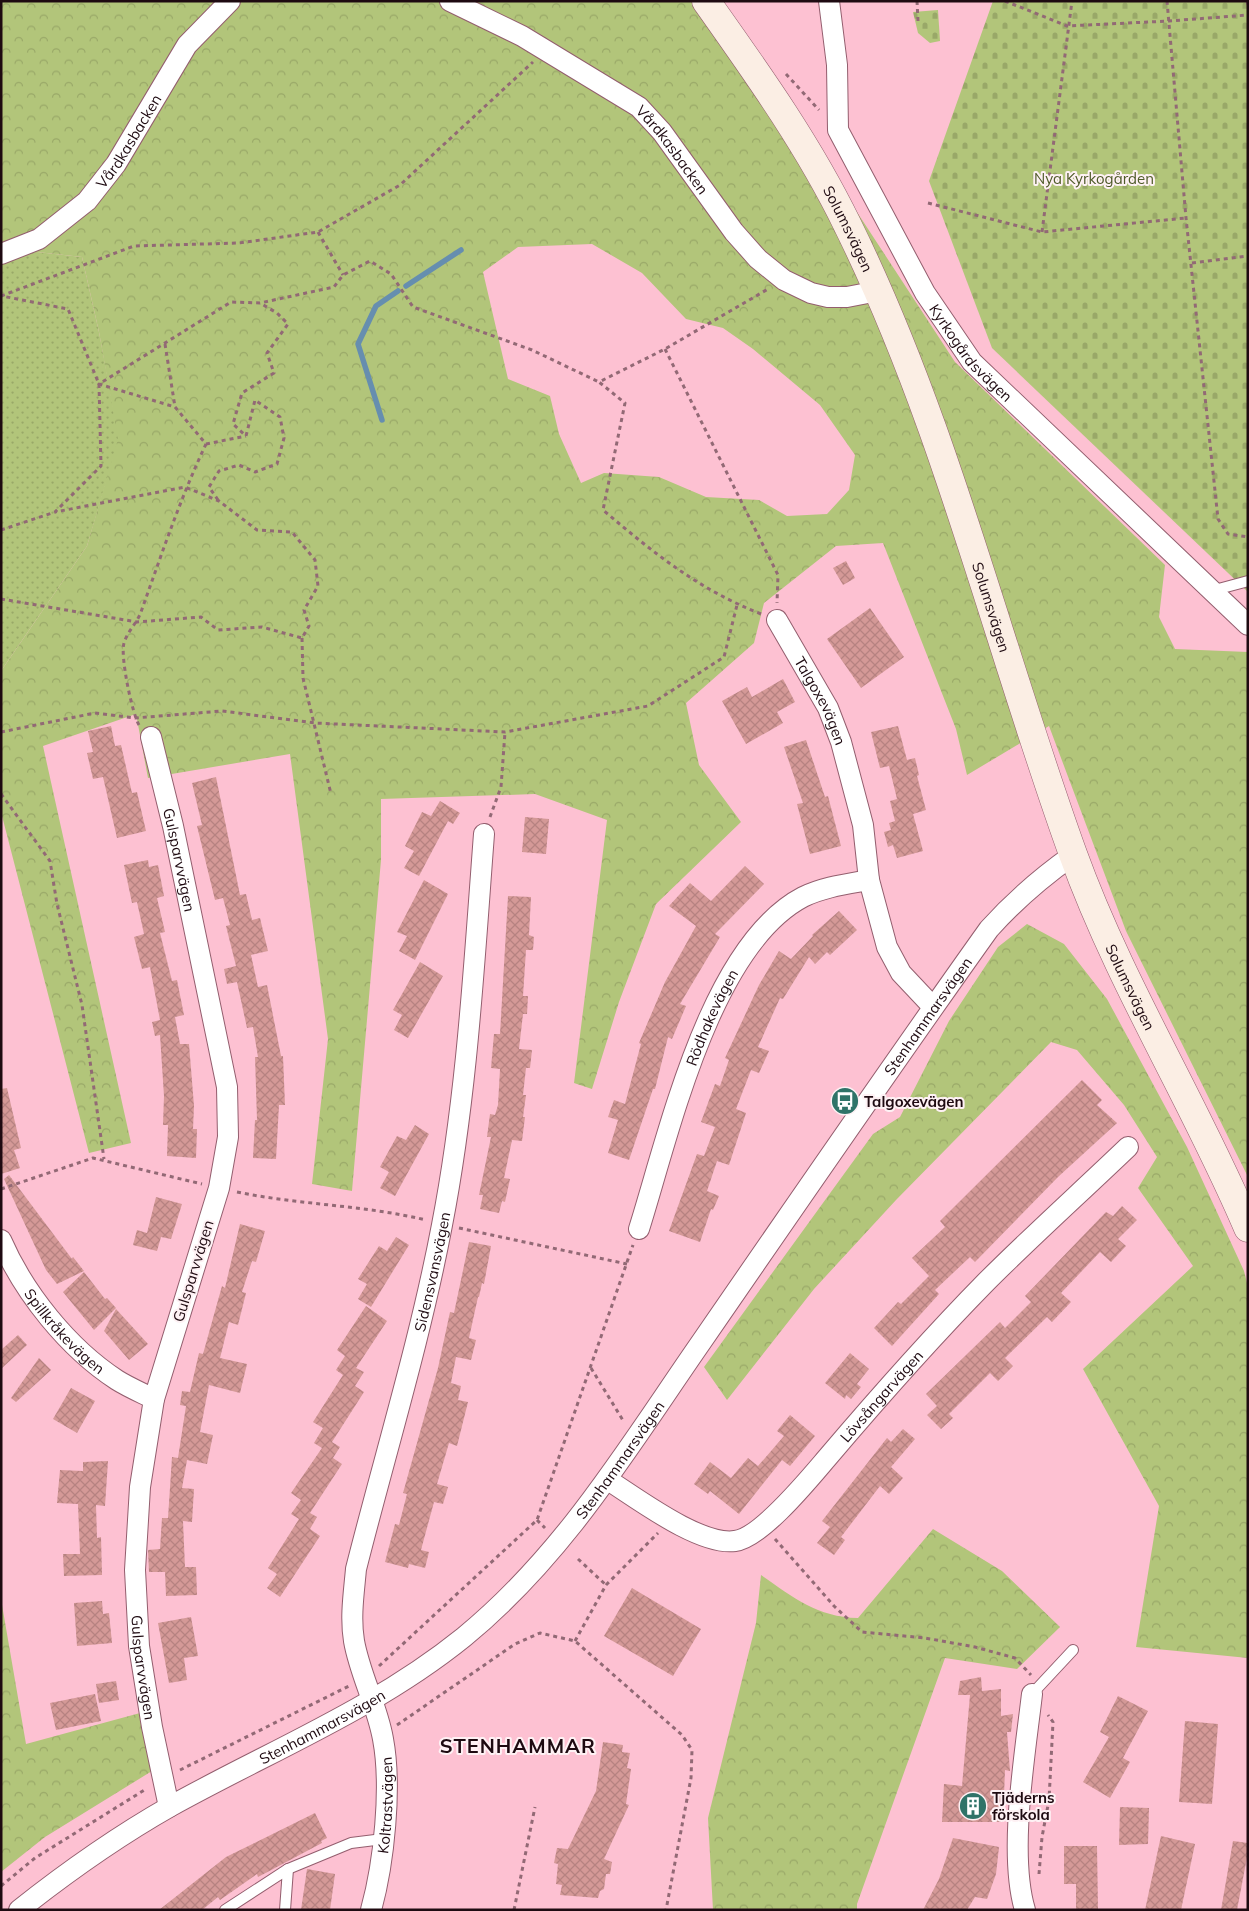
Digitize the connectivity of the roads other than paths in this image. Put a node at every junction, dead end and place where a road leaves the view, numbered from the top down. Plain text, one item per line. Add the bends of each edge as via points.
1 (230, 1) edge
2 (450, 1) edge
3 (706, 1) edge
4 (829, 1) edge
5 (1, 254) edge
6 (878, 291) junction
7 (1248, 581) edge
8 (1212, 591) junction
9 (777, 620) road end
10 (1248, 625) edge
11 (152, 737) dead end
12 (484, 834) road end
13 (1073, 855) junction
14 (869, 880) junction
15 (933, 1007) junction
16 (1128, 1147) dead end
17 (1248, 1228) edge
18 (639, 1229) dead end
19 (1, 1240) edge
20 (154, 1399) junction
21 (608, 1480) junction
22 (1074, 1650) dead end
23 (1034, 1687) joint
24 (374, 1700) junction
25 (169, 1807) junction
26 (383, 1839) junction
27 (288, 1869) junction
28 (20, 1910) edge
29 (225, 1910) edge
30 (285, 1910) edge
31 (371, 1910) edge
32 (1025, 1910) edge

1 - 5 street, Vårdkasbacken via 187,45 116,164 87,201 39,239
2 - 6 street, Vårdkasbacken via 522,36 639,107 662,132 734,232 758,259 784,280 810,293 828,297
3 - 6 main road, Solumsvägen via 790,123 847,223
4 - 8 street, Kyrkogårdsvägen via 837,65 838,130 925,294 972,362
6 - 13 main road, Solumsvägen via 907,360 949,479
7 - 8 lane
8 - 10 street, Kyrkogårdsvägen
9 - 14 street, Talgoxevägen via 828,708 841,742 863,825
11 - 20 street, Gulsparvvägen via 227,1087 228,1137 218,1188
12 - 24 street, Sidensvansvägen via 468,1042 442,1224 416,1343 356,1569 352,1606 354,1640 364,1678
13 - 15 street, Stenhammarsvägen via 1024,892 989,929
13 - 17 main road, Solumsvägen via 1123,972
14 - 15 street, Talgoxevägen via 890,954 908,982
14 - 18 street, Rödhakevägen via 831,887 804,897 771,920 741,956 724,986 691,1062
15 - 21 street, Stenhammarsvägen
16 - 21 street, Lövsångarvägen via 974,1295 764,1525 736,1542 720,1541 671,1520
19 - 20 street, Spillkråkevägen via 32,1293 85,1356 117,1380
20 - 25 street, Gulsparvvägen via 140,1487 135,1570 139,1646
21 - 24 street, Stenhammarsvägen via 560,1542 501,1603 420,1671
22 - 23 lane
23 - 32 street via 1019,1837 1019,1882
24 - 25 street, Stenhammarsvägen
24 - 26 street, Koltrastvägen via 382,1736 386,1789
25 - 28 street, Stenhammarsvägen via 50,1885
26 - 27 lane via 351,1843
26 - 31 street, Koltrastvägen
27 - 29 lane
27 - 30 lane

